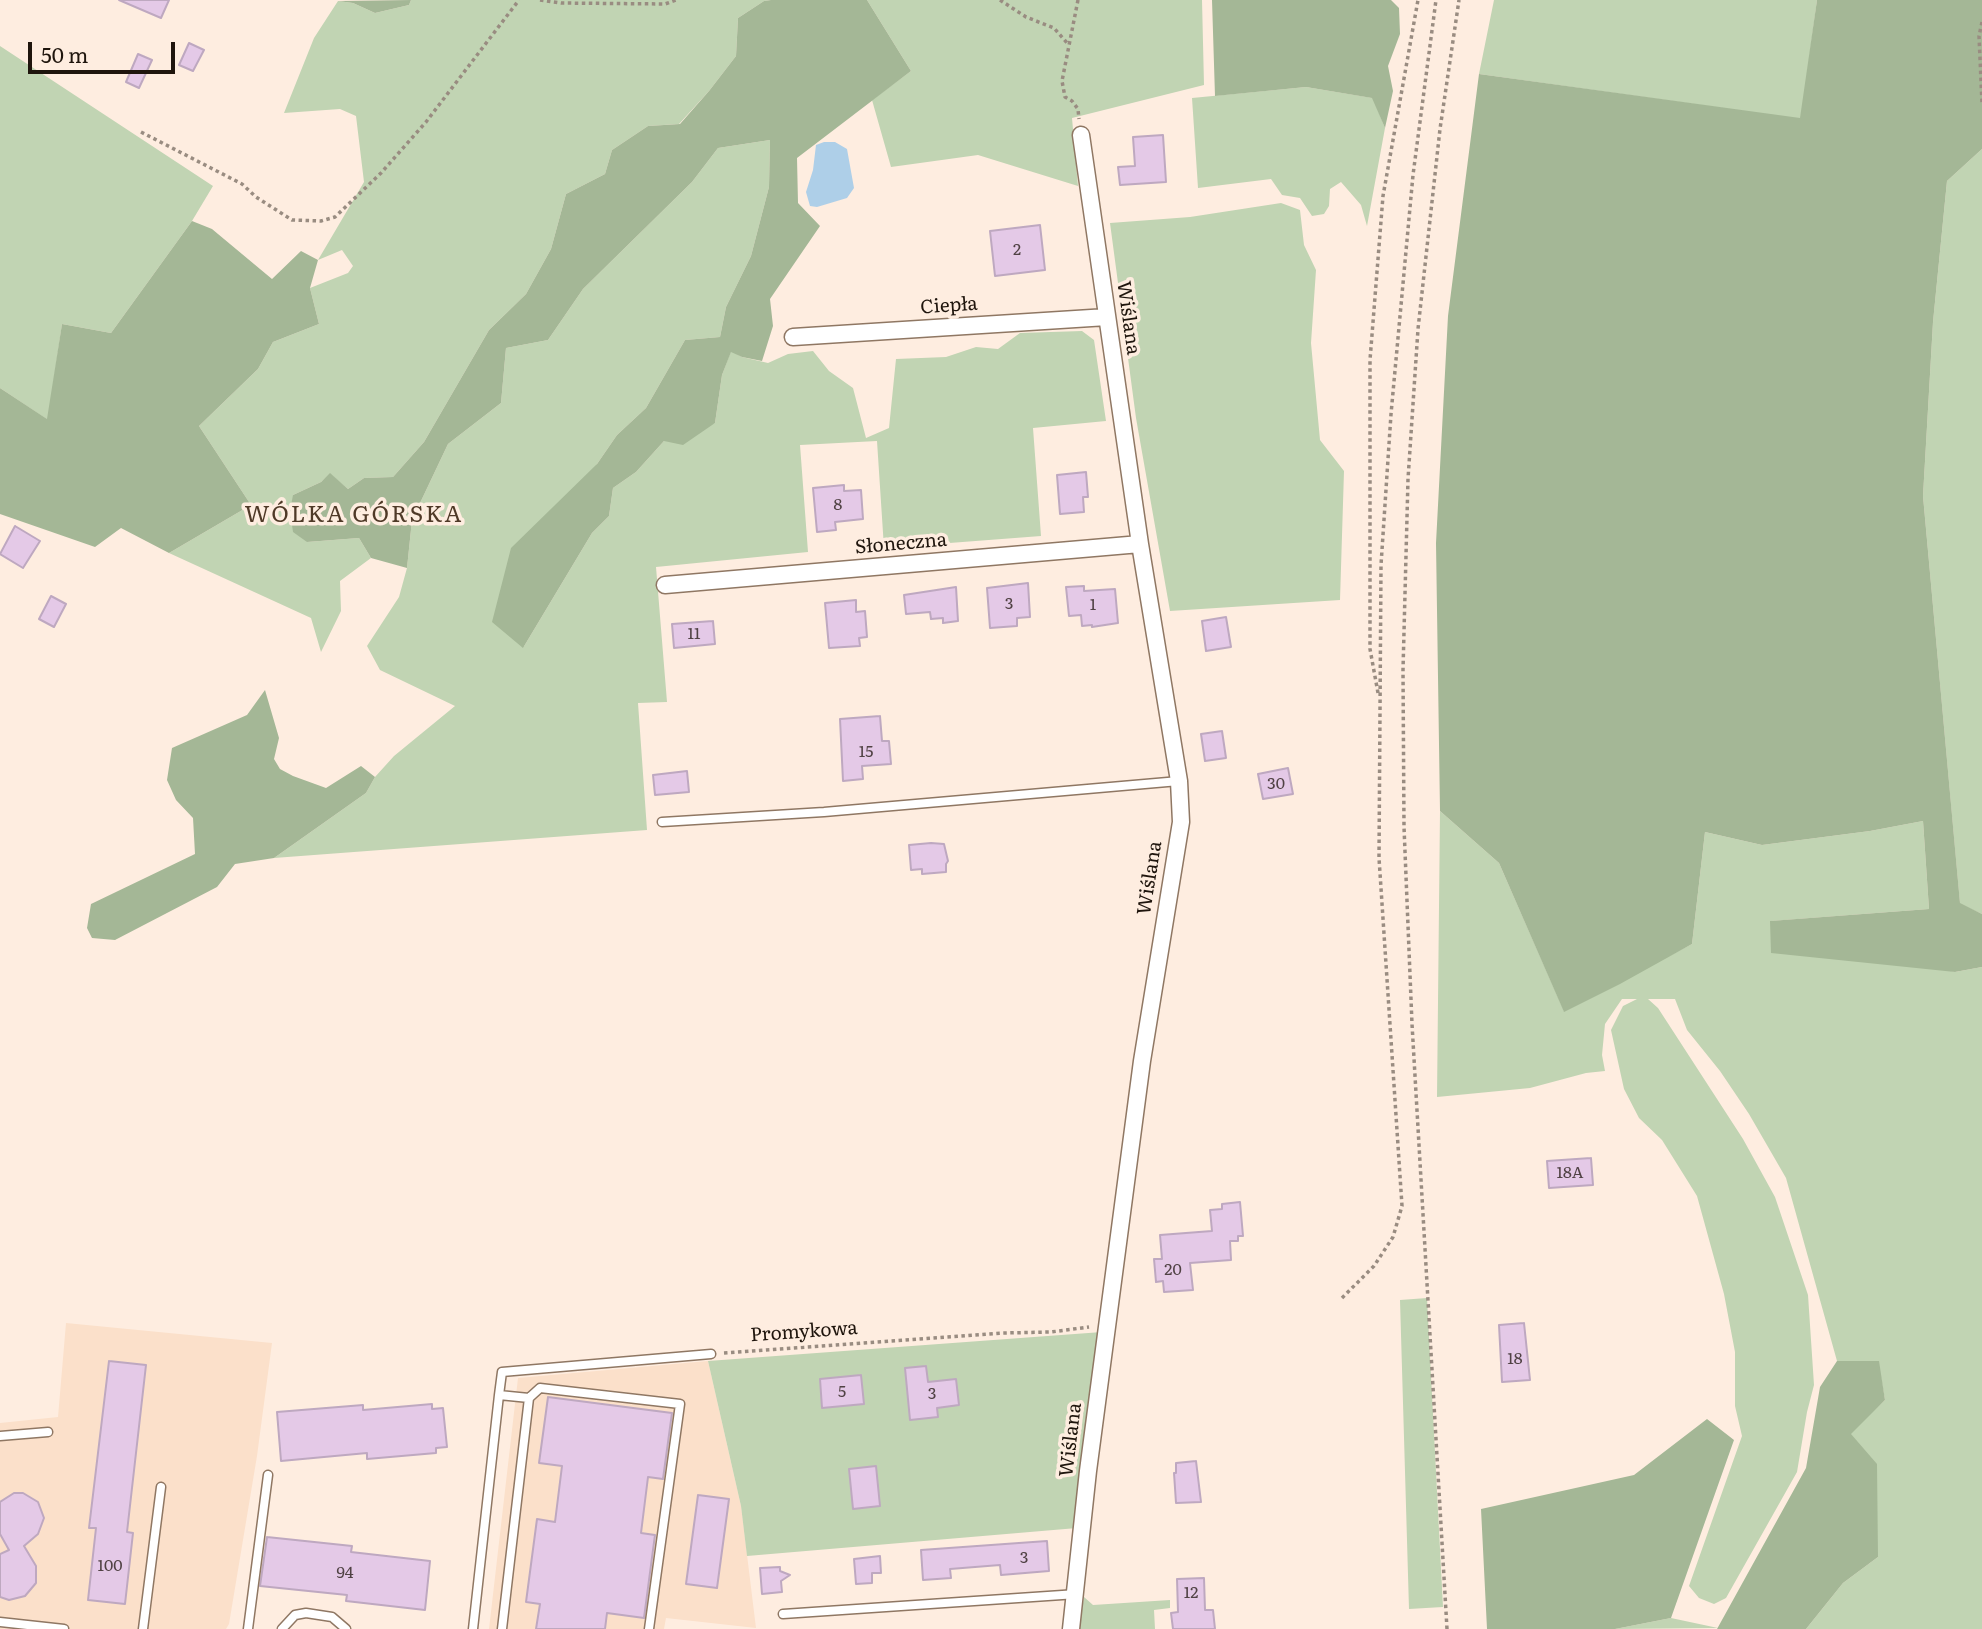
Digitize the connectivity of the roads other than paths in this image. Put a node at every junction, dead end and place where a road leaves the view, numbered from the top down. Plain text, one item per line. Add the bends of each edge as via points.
1 (1080, 135) road end
2 (1107, 317) junction
3 (793, 338) dead end
4 (1140, 544) junction
5 (665, 585) dead end
6 (1179, 781) junction
7 (662, 822) dead end
8 (710, 1354) road end
9 (499, 1395) junction
10 (529, 1398) junction
11 (48, 1432) dead end
12 (0, 1436) edge
13 (268, 1475) dead end
14 (161, 1487) dead end
15 (1076, 1594) junction
16 (783, 1614) dead end
17 (0, 1622) edge
18 (64, 1629) edge
19 (143, 1629) edge
20 (248, 1629) edge
21 (282, 1629) edge
22 (346, 1629) edge
23 (473, 1629) edge
24 (502, 1629) edge
25 (649, 1629) edge
26 (1071, 1629) edge

1 - 2 street, Wiślana
2 - 3 street, Ciepła
2 - 4 street, Wiślana
4 - 5 street, Słoneczna
4 - 6 street, Wiślana
6 - 7 lane
6 - 15 street, Wiślana via 1181,822 1142,1060
8 - 9 lane via 502,1372
9 - 10 lane
9 - 23 lane
10 - 24 lane
10 - 25 lane via 540,1388 680,1404
11 - 12 lane
13 - 20 lane
14 - 19 lane
15 - 16 lane
15 - 26 street, Wiślana
17 - 18 lane
21 - 22 lane via 295,1615 306,1613 332,1617

